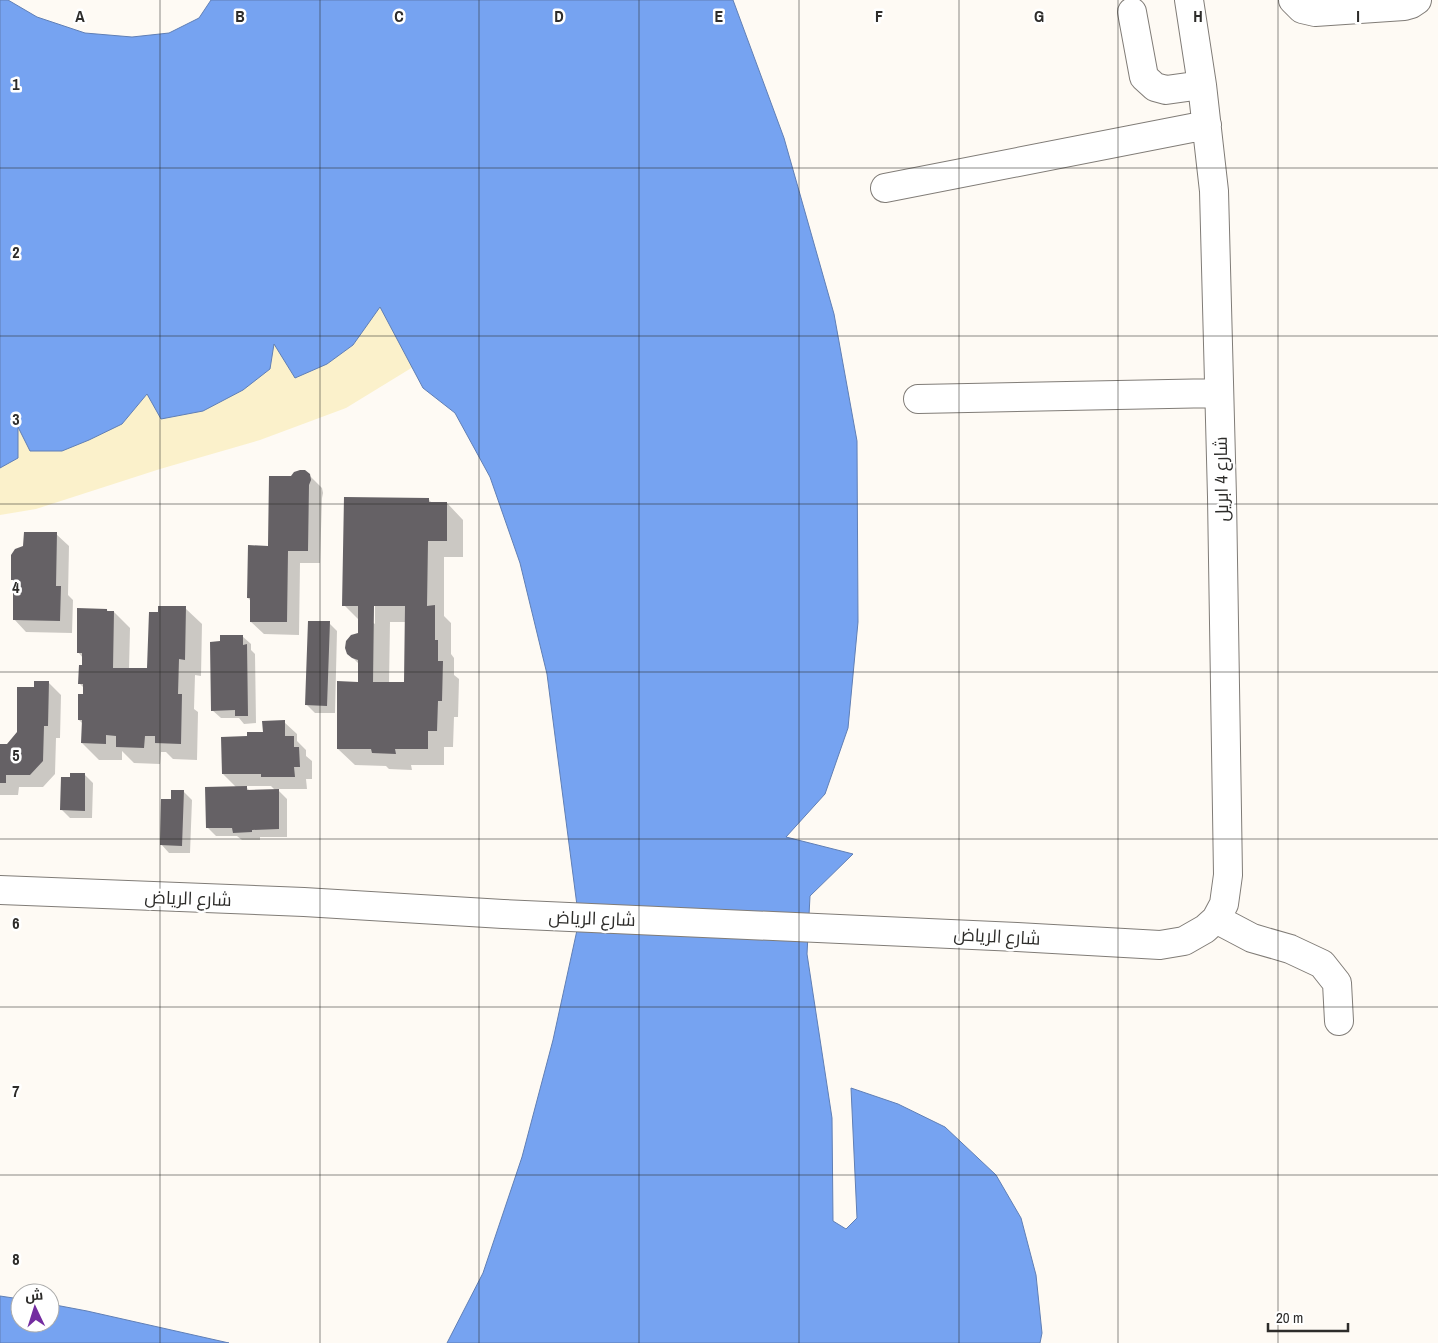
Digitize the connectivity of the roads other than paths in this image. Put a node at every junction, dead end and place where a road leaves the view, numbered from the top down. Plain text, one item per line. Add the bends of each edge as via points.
1 (1189, 0) edge
2 (1293, 0) edge
3 (1417, 0) edge
4 (1132, 12) dead end
5 (1202, 85) junction
6 (1207, 125) junction
7 (885, 188) dead end
8 (1220, 393) junction
9 (918, 399) dead end
10 (0, 890) edge
11 (1216, 919) junction
12 (1184, 942) joint
13 (1339, 1021) dead end

1 - 5 street, شارع 4 ابريل
2 - 3 street via 1302,9 1315,12 1404,6
4 - 5 street via 1144,77 1155,87 1166,90
5 - 6 street, شارع 4 ابريل
6 - 7 street
6 - 8 street, شارع 4 ابريل via 1214,191
8 - 9 street
8 - 11 street, شارع 4 ابريل via 1228,875 1224,904
10 - 12 street, شارع الرياض via 1160,945
11 - 12 street, شارع 4 ابريل
11 - 13 street via 1252,938 1290,949 1322,964 1337,982

